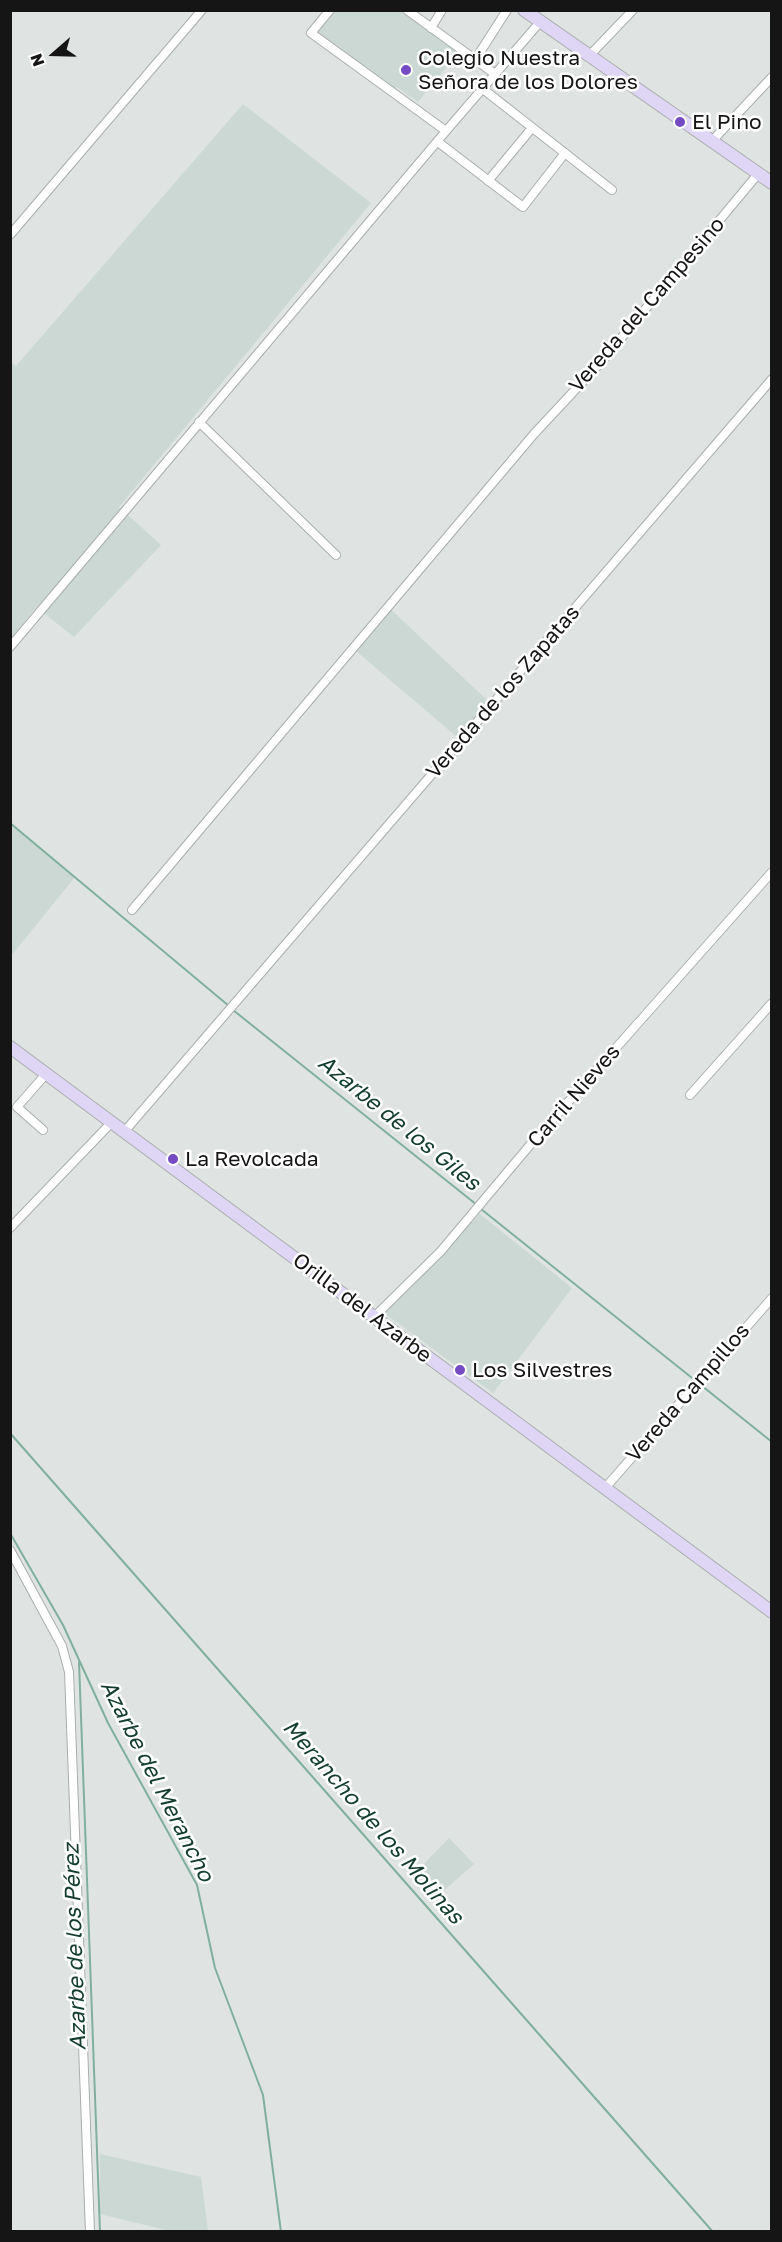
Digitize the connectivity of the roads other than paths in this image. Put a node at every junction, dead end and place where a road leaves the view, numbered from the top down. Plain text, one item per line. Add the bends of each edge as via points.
1 (202, 10) edge
2 (330, 10) edge
3 (407, 10) edge
4 (442, 10) edge
5 (507, 10) edge
6 (633, 10) edge
7 (527, 11) edge
8 (540, 22) junction
9 (431, 28) junction
10 (589, 56) junction
11 (475, 60) junction
12 (495, 74) junction
13 (771, 77) edge
14 (483, 89) junction
15 (532, 128) junction
16 (446, 131) junction
17 (712, 141) junction
18 (438, 142) junction
19 (565, 153) junction
20 (758, 174) junction
21 (488, 181) junction
22 (771, 183) edge
23 (612, 190) dead end
24 (10, 236) edge
25 (771, 379) edge
26 (200, 422) junction
27 (336, 555) dead end
28 (10, 646) edge
29 (771, 872) edge
30 (132, 910) dead end
31 (771, 1003) edge
32 (10, 1047) edge
33 (46, 1074) junction
34 (690, 1095) dead end
35 (112, 1122) junction
36 (43, 1130) dead end
37 (124, 1132) junction
38 (10, 1228) edge
39 (771, 1298) edge
40 (374, 1317) junction
41 (605, 1488) junction
42 (10, 1550) edge
43 (771, 1612) edge
44 (90, 2232) edge

1 - 24 street
2 - 16 street via 311,33
3 - 9 street
4 - 9 street
5 - 11 street
6 - 10 street
7 - 8 street
8 - 10 street
8 - 12 street
9 - 11 street
10 - 17 street
11 - 12 street
12 - 14 street
13 - 17 street
14 - 15 street
14 - 16 street
15 - 19 street
15 - 21 street
16 - 18 street
17 - 20 street
18 - 21 street
18 - 26 street
19 - 21 street via 523,207
19 - 23 street
20 - 22 street
20 - 30 street, Vereda del Campesino
25 - 37 street, Vereda de los Zapatas
26 - 27 street
26 - 28 street
29 - 40 street, Carril Nieves via 441,1251
31 - 34 street
32 - 33 street, Orilla del Azarbe
33 - 35 street, Orilla del Azarbe
33 - 36 street via 17,1107
35 - 37 street, Orilla del Azarbe
35 - 38 street
37 - 40 street, Orilla del Azarbe
39 - 41 street, Vereda Campillos
40 - 41 street, Orilla del Azarbe
41 - 43 street, Orilla del Azarbe
42 - 44 street via 62,1646 69,1672

